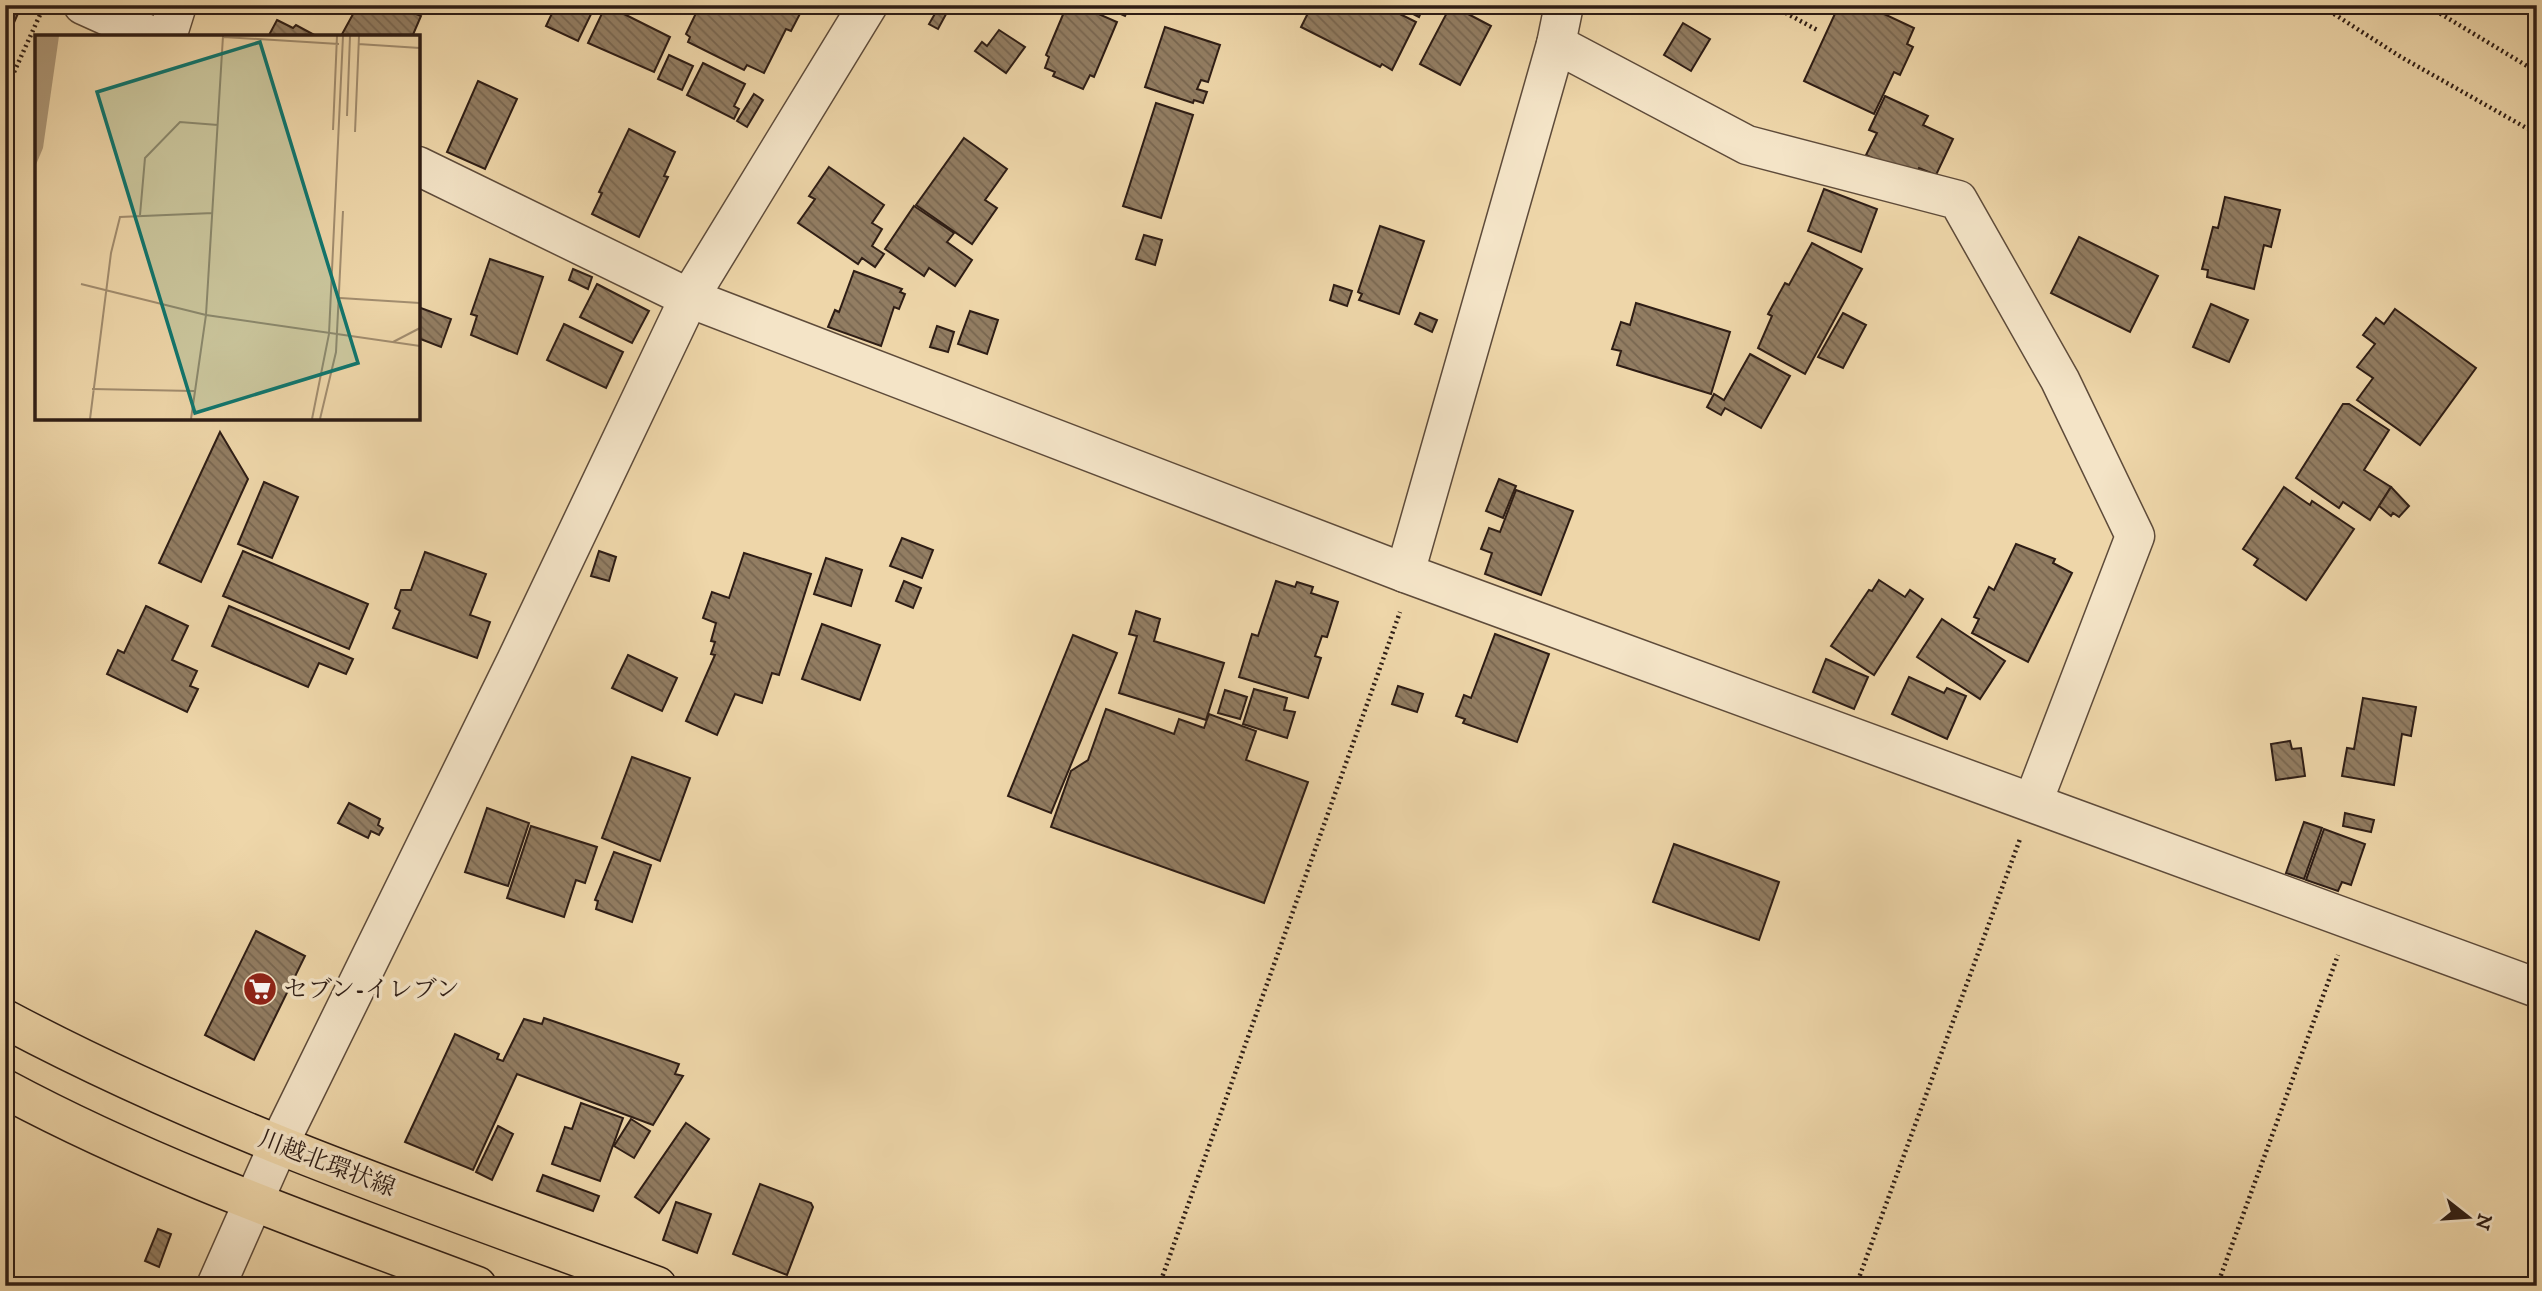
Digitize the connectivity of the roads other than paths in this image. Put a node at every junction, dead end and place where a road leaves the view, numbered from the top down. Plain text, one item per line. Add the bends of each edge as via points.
1 (83, 5) edge
2 (177, 5) edge
3 (868, 5) edge
4 (1564, 5) edge
5 (150, 35) edge
6 (168, 35) edge
7 (1556, 44) junction
8 (420, 167) edge
9 (689, 298) junction
10 (1405, 573) junction
11 (2033, 802) junction
12 (2537, 988) edge
13 (5, 1018) edge
14 (5, 1089) edge
15 (278, 1146) junction
16 (254, 1202) junction
17 (216, 1286) edge
18 (477, 1286) edge
19 (657, 1286) edge

1 - 5 street
2 - 6 street
3 - 9 street
4 - 7 street
7 - 10 street
7 - 11 street via 1747,145 1958,200 2060,380 2135,536
8 - 9 street
9 - 10 street
9 - 15 street
10 - 11 street
11 - 12 street
13 - 15 main road, 川越北環状線
14 - 16 main road via 133,1152
15 - 16 street
15 - 19 main road, 川越北環状線
16 - 17 street
16 - 18 main road

